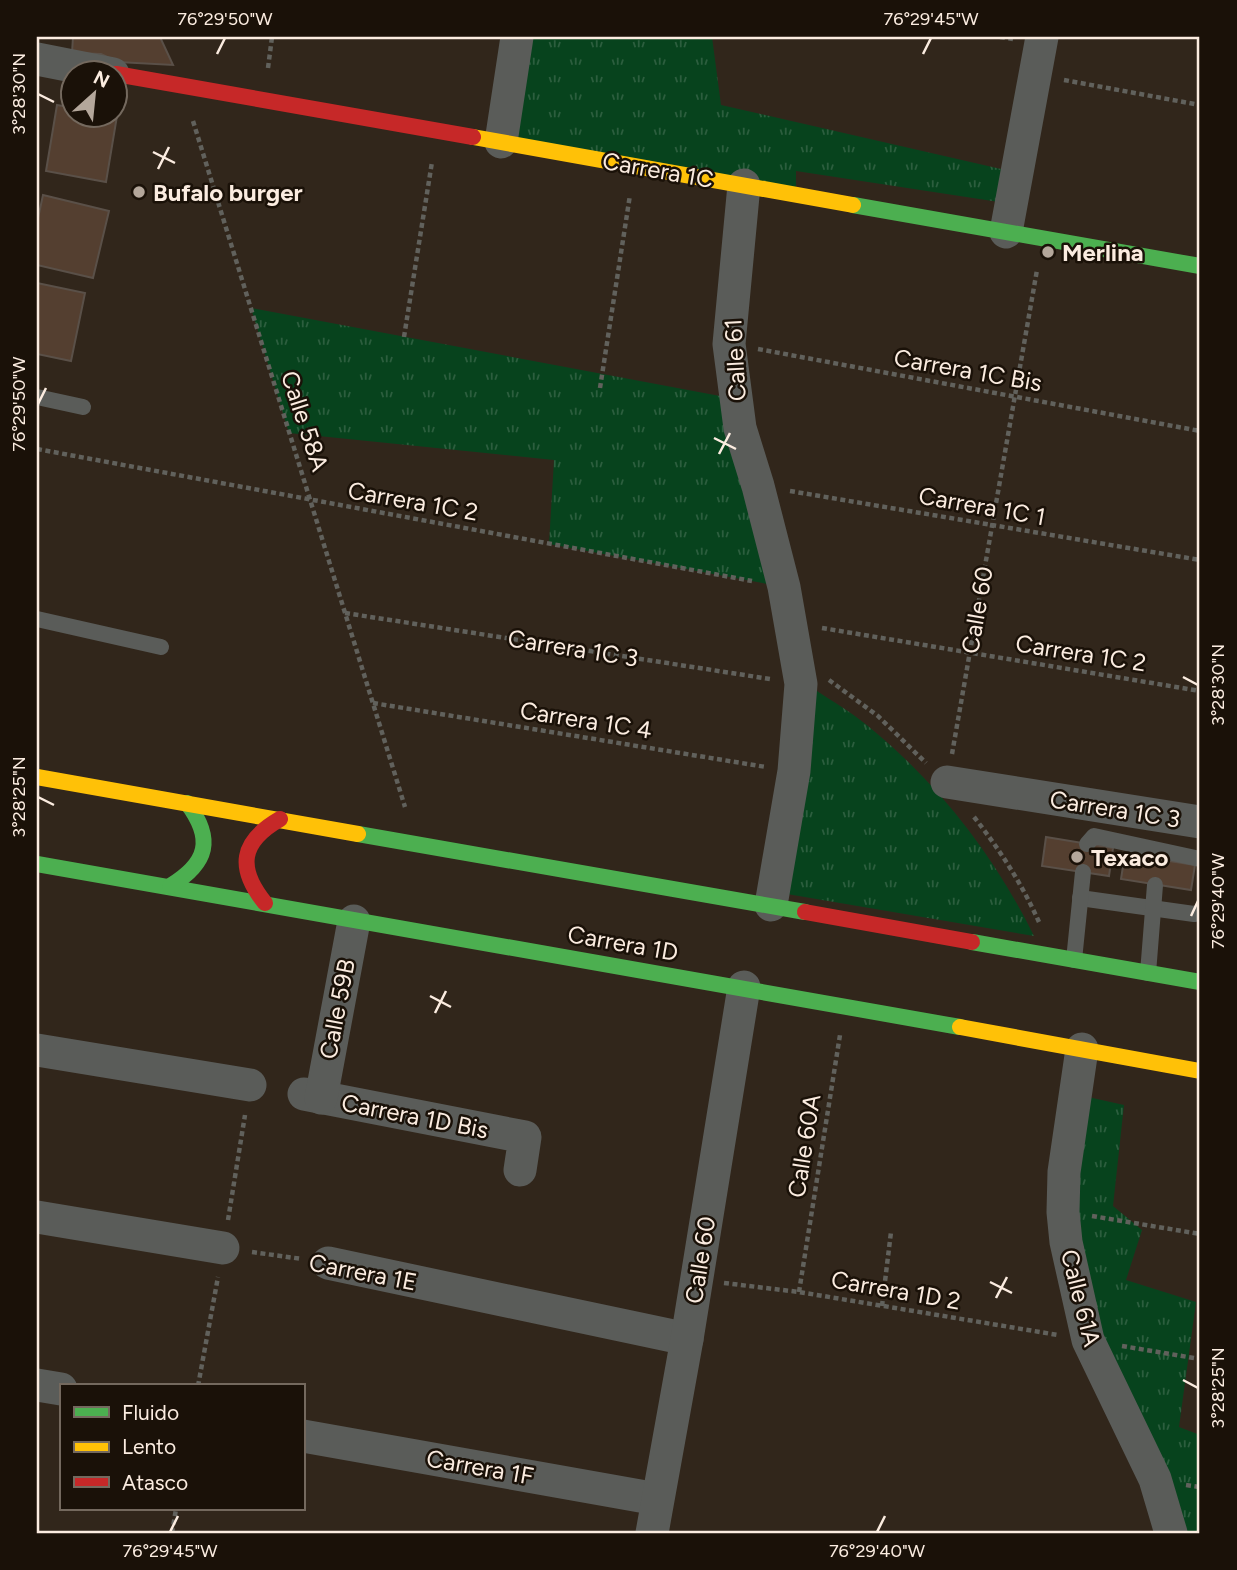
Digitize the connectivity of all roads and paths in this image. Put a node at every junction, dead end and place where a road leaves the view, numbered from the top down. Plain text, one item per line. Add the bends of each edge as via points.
1 (517, 37) edge
2 (1042, 37) edge
3 (37, 59) edge
4 (60, 63) edge
5 (1035, 74) junction
6 (130, 77) edge
7 (183, 86) junction
8 (1200, 105) edge
9 (437, 130) junction
10 (501, 142) junction
11 (635, 166) junction
12 (744, 185) junction
13 (1006, 232) junction
14 (1042, 238) junction
15 (1200, 266) edge
16 (404, 337) dead end
17 (729, 344) junction
18 (600, 388) dead end
19 (37, 397) edge
20 (1014, 397) junction
21 (83, 407) dead end
22 (1200, 431) edge
23 (37, 449) edge
24 (758, 486) junction
25 (312, 500) junction
26 (992, 525) junction
27 (1200, 560) edge
28 (784, 587) junction
29 (345, 613) junction
30 (37, 619) edge
31 (161, 648) dead end
32 (970, 653) junction
33 (795, 654) junction
34 (1200, 691) edge
35 (373, 703) junction
36 (794, 771) junction
37 (37, 777) edge
38 (947, 782) junction
39 (187, 803) junction
40 (405, 807) dead end
41 (280, 819) junction
42 (1200, 822) edge
43 (1087, 844) dead end
44 (1200, 859) edge
45 (37, 864) edge
46 (1083, 872) dead end
47 (1155, 885) dead end
48 (170, 886) junction
49 (1080, 898) junction
50 (265, 903) junction
51 (771, 905) junction
52 (1153, 908) junction
53 (1200, 913) edge
54 (354, 921) junction
55 (1049, 956) junction
56 (1074, 960) junction
57 (1148, 973) junction
58 (1200, 982) edge
59 (744, 987) junction
60 (845, 1006) junction
61 (1082, 1049) junction
62 (37, 1050) edge
63 (1200, 1071) edge
64 (250, 1085) dead end
65 (312, 1096) joint
66 (520, 1170) dead end
67 (1063, 1212) junction
68 (37, 1217) edge
69 (891, 1232) dead end
70 (1200, 1234) edge
71 (223, 1248) joint
72 (328, 1263) joint
73 (696, 1279) junction
74 (799, 1292) junction
75 (882, 1306) junction
76 (687, 1339) junction
77 (1088, 1340) junction
78 (1200, 1359) edge
79 (37, 1385) edge
80 (60, 1390) edge
81 (304, 1436) edge
82 (657, 1499) junction
83 (176, 1510) edge
84 (172, 1533) edge
85 (652, 1533) edge
86 (1171, 1533) edge

1 - 10 street
2 - 5 street
3 - 4 street, Carrera 1C
5 - 8 path
5 - 13 street
6 - 7 street, Carrera 1C
7 - 9 street, Carrera 1C
7 - 25 path, Calle 58A
9 - 10 street, Carrera 1C
9 - 16 path
10 - 11 street, Carrera 1C
11 - 12 street, Carrera 1C
11 - 18 path
12 - 13 street, Carrera 1C
12 - 17 street, Calle 61
13 - 14 street, Carrera 1C
14 - 15 street, Carrera 1C
14 - 20 path, Calle 60
17 - 20 path, Carrera 1C Bis
17 - 24 street, Calle 61 via 740,428
19 - 21 lane
20 - 22 path, Carrera 1C Bis
20 - 26 path, Calle 60
23 - 25 path, Carrera 1C 2
24 - 26 path, Carrera 1C 1
24 - 28 street, Calle 61
25 - 28 path, Carrera 1C 2
25 - 29 path, Calle 58A
26 - 27 path, Carrera 1C 1
26 - 32 path, Calle 60
28 - 33 street, Calle 61
29 - 33 path, Carrera 1C 3
29 - 35 path, Calle 58A
30 - 31 lane
32 - 33 path, Carrera 1C 2
32 - 34 path, Carrera 1C 2
32 - 38 path, Calle 60
33 - 36 street, Calle 61
33 - 38 path via 877,716
35 - 36 path, Carrera 1C 4
35 - 40 path, Calle 58A
36 - 51 street, Calle 61
37 - 39 street
38 - 42 street, Carrera 1C 3
38 - 55 path via 1026,893 1046,934
39 - 41 street
39 - 48 street via 199,816 204,850 186,878
41 - 50 street via 252,839 246,856 246,874
41 - 51 street
43 - 44 lane via 1094,836 1160,854
45 - 48 street, Carrera 1D
46 - 49 lane
47 - 52 lane
48 - 50 street, Carrera 1D
49 - 52 lane
49 - 56 lane
50 - 54 street, Carrera 1D
51 - 55 street
52 - 53 lane
52 - 57 lane
54 - 59 street, Carrera 1D
54 - 65 street, Calle 59B
55 - 56 street
56 - 57 street
57 - 58 street
59 - 60 street, Carrera 1D
59 - 73 street, Calle 60
60 - 61 street, Carrera 1D
60 - 74 path, Calle 60A
61 - 63 street, Carrera 1D
61 - 67 street, Calle 61A via 1064,1172
62 - 64 street
65 - 66 street, Carrera 1D Bis via 525,1137
67 - 70 path
67 - 77 street, Calle 61A
68 - 71 street
69 - 75 path
71 - 72 path, Carrera 1E
72 - 76 street, Carrera 1E
73 - 74 path, Carrera 1D 2
73 - 76 street, Calle 60
74 - 75 path, Carrera 1D 2
75 - 77 path, Carrera 1D 2
76 - 82 street, Calle 60
77 - 78 path
77 - 86 street, Calle 61A via 1154,1479
79 - 80 street
81 - 82 street, Carrera 1F
82 - 85 street, Calle 60
83 - 84 path

